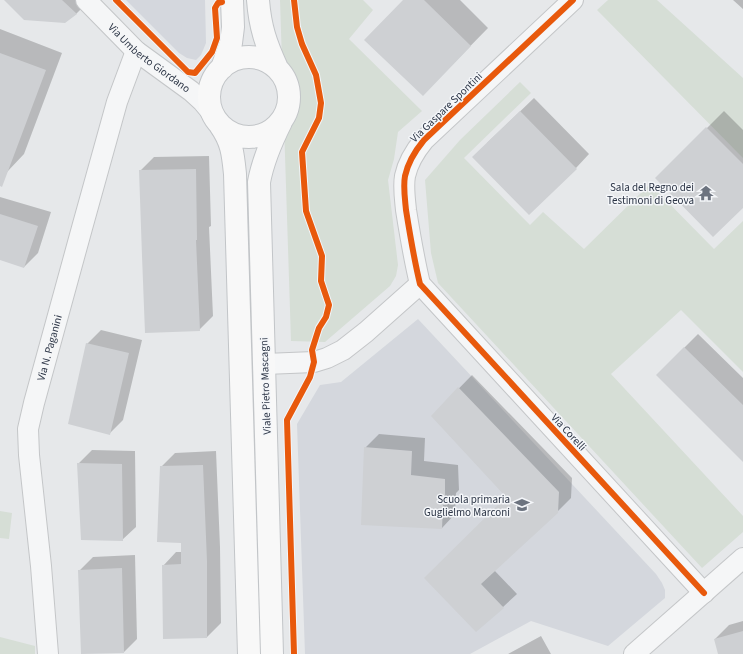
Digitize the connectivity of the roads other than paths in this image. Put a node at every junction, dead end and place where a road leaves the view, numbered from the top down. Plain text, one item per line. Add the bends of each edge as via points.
1 (86, 0) edge
2 (232, 0) edge
3 (258, 0) edge
4 (574, 0) edge
5 (136, 51) junction
6 (222, 68) junction
7 (277, 68) junction
8 (217, 120) junction
9 (281, 122) junction
10 (420, 284) junction
11 (265, 364) junction
12 (743, 558) edge
13 (704, 593) junction
14 (48, 654) edge
15 (249, 654) edge
16 (272, 654) edge
17 (634, 654) edge

1 - 5 street, Via Umberto Giordano
2 - 6 main road via 231,43
3 - 7 main road via 267,47
4 - 10 street, Via Gaspare Spontini via 424,140 412,157 406,171 404,187 408,226
5 - 8 street, Via Umberto Giordano via 191,91
5 - 14 street, Via N. Paganini via 117,102 28,429
6 - 7 main road via 232,61 256,58 267,61
6 - 8 main road via 214,78 210,90 209,102
7 - 9 main road via 286,83 289,101
8 - 9 main road via 229,132 251,137 262,135
8 - 15 main road via 230,142 235,174
9 - 11 main road, Viale Pietro Mascagni via 271,142 259,182
10 - 11 street via 343,350 314,362
10 - 13 street, Via Corelli
11 - 16 main road, Viale Pietro Mascagni
12 - 13 street
13 - 17 street

